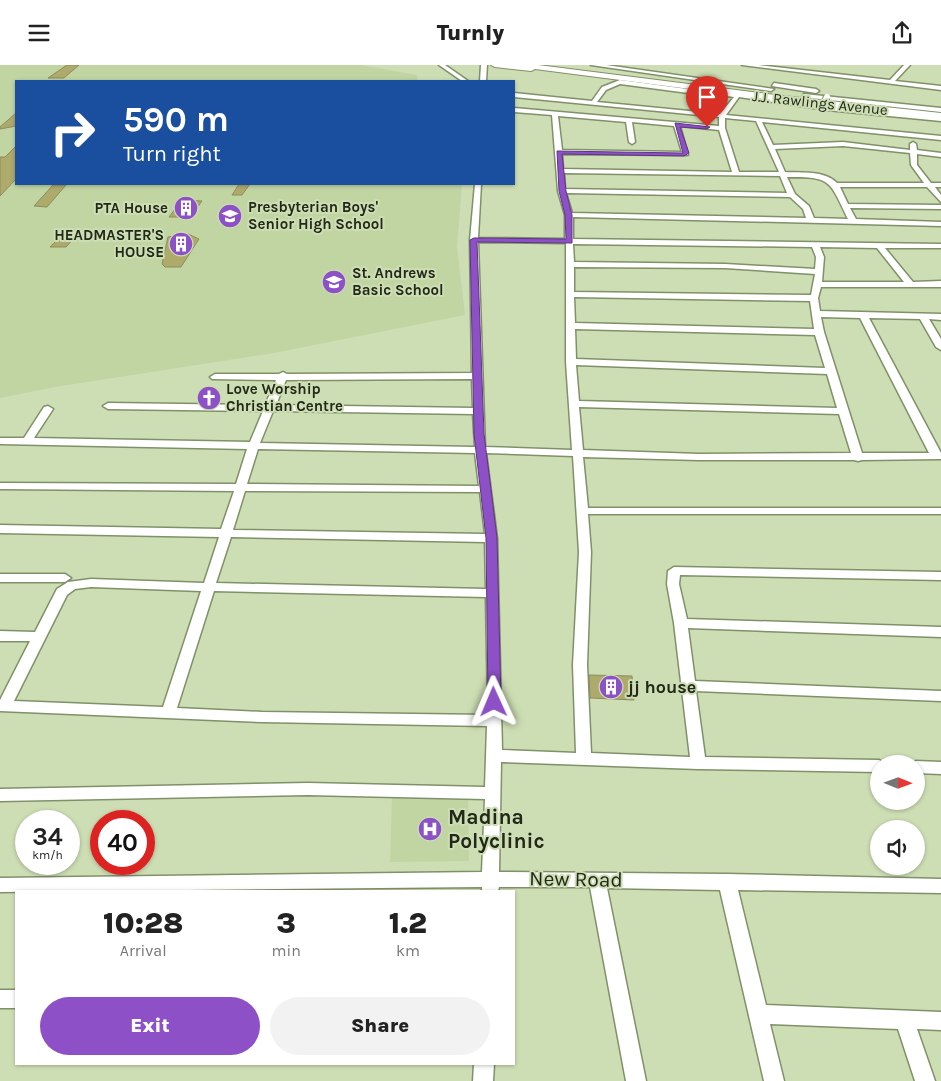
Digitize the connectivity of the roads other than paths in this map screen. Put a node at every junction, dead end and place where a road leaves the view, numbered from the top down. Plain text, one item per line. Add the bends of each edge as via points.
1 (442, 65) edge
2 (484, 65) edge
3 (495, 65) edge
4 (520, 65) edge
5 (594, 65) edge
6 (744, 65) edge
7 (792, 65) edge
8 (907, 65) edge
9 (560, 67) edge
10 (449, 68) edge
11 (785, 70) junction
12 (625, 79) junction
13 (463, 80) edge
14 (483, 80) edge
15 (890, 83) junction
16 (716, 87) junction
17 (690, 89) junction
18 (771, 89) junction
19 (941, 89) edge
20 (515, 95) edge
21 (736, 97) junction
22 (827, 97) dead end
23 (594, 103) junction
24 (821, 109) dead end
25 (515, 110) edge
26 (555, 113) junction
27 (941, 113) edge
28 (722, 116) junction
29 (911, 116) junction
30 (758, 119) junction
31 (629, 120) junction
32 (677, 125) junction
33 (722, 128) junction
34 (912, 135) junction
35 (941, 138) edge
36 (632, 142) dead end
37 (771, 147) junction
38 (559, 152) junction
39 (914, 152) junction
40 (941, 155) edge
41 (561, 171) junction
42 (736, 173) junction
43 (783, 174) junction
44 (478, 185) edge
45 (836, 185) junction
46 (928, 185) junction
47 (941, 185) edge
48 (562, 191) junction
49 (792, 195) junction
50 (941, 200) edge
51 (846, 206) junction
52 (941, 207) edge
53 (568, 215) junction
54 (812, 220) junction
55 (853, 221) junction
56 (941, 224) edge
57 (474, 240) junction
58 (570, 241) junction
59 (815, 245) junction
60 (941, 245) edge
61 (880, 246) junction
62 (570, 264) junction
63 (818, 272) junction
64 (910, 284) junction
65 (818, 285) junction
66 (941, 285) edge
67 (570, 294) junction
68 (814, 298) junction
69 (817, 314) junction
70 (863, 314) junction
71 (923, 317) junction
72 (941, 317) edge
73 (572, 326) junction
74 (819, 333) junction
75 (941, 347) edge
76 (571, 362) junction
77 (831, 371) junction
78 (284, 375) junction
79 (477, 376) junction
80 (216, 377) dead end
81 (574, 404) junction
82 (108, 406) dead end
83 (271, 408) junction
84 (48, 409) dead end
85 (478, 411) junction
86 (842, 411) junction
87 (0, 441) edge
88 (27, 441) junction
89 (254, 445) junction
90 (480, 450) junction
91 (579, 454) junction
92 (938, 456) edge
93 (858, 458) junction
94 (0, 486) edge
95 (240, 487) junction
96 (484, 489) junction
97 (584, 511) junction
98 (941, 511) edge
99 (0, 529) edge
100 (227, 532) junction
101 (491, 538) junction
102 (941, 576) edge
103 (0, 578) edge
104 (65, 578) dead end
105 (210, 587) junction
106 (492, 593) junction
107 (681, 623) junction
108 (941, 632) edge
109 (0, 636) edge
110 (40, 637) junction
111 (690, 686) junction
112 (941, 696) edge
113 (2, 706) edge
114 (168, 714) junction
115 (495, 721) junction
116 (494, 756) junction
117 (584, 758) junction
118 (698, 763) junction
119 (870, 767) edge
120 (925, 767) edge
121 (941, 768) edge
122 (493, 793) junction
123 (0, 795) edge
124 (597, 880) junction
125 (727, 881) junction
126 (0, 885) edge
127 (490, 885) edge
128 (941, 886) edge
129 (0, 999) edge
130 (15, 999) edge
131 (758, 1014) junction
132 (904, 1019) junction
133 (941, 1021) edge
134 (484, 1065) edge
135 (483, 1081) edge
136 (636, 1081) edge
137 (774, 1081) edge
138 (925, 1081) edge

1 - 10 street
2 - 14 street
3 - 12 highway
4 - 9 highway, J.J. Rawlings Avenue
5 - 18 street
6 - 11 street
7 - 11 street
8 - 15 street
9 - 12 highway, J.J. Rawlings Avenue
9 - 16 highway, J.J. Rawlings Avenue
10 - 13 street
11 - 15 street
11 - 18 street
12 - 17 highway, J.J. Rawlings Avenue
15 - 19 street
16 - 18 street
16 - 27 highway, J.J. Rawlings Avenue
17 - 21 street
17 - 27 highway, J.J. Rawlings Avenue via 836,106
18 - 27 street
20 - 23 street
21 - 23 street via 620,82 601,91
21 - 28 street
21 - 29 street
22 - 24 street, bridge
23 - 28 street
25 - 26 street
26 - 31 street
26 - 38 street
27 - 29 street
28 - 30 street
28 - 33 street
29 - 34 street
30 - 34 street
30 - 37 street
31 - 32 street
31 - 36 street
32 - 33 street
32 - 38 street via 686,154
33 - 42 street
34 - 35 street
34 - 39 street
37 - 39 street via 843,144
37 - 43 street
38 - 41 street
39 - 40 street
39 - 46 street via 914,165
41 - 42 street
41 - 48 street
42 - 43 street
43 - 45 street via 823,177
43 - 49 street
44 - 57 street
45 - 46 street
45 - 51 street
46 - 47 street
46 - 50 street
48 - 49 street
48 - 53 street
49 - 54 street via 806,208
51 - 52 street
51 - 55 street
53 - 54 street
53 - 58 street
54 - 55 street
55 - 56 street
57 - 58 street
57 - 79 street
58 - 59 street
58 - 62 street
59 - 61 street
59 - 63 street via 820,257
60 - 61 street
61 - 64 street
62 - 63 street via 725,266
62 - 67 street
63 - 65 street
64 - 65 street
64 - 66 street
65 - 68 street
67 - 68 street
67 - 73 street
68 - 69 street
69 - 70 street
69 - 74 street
70 - 71 street
70 - 92 street
71 - 72 street
71 - 75 street
73 - 74 street
73 - 76 street
74 - 77 street
76 - 77 street
76 - 81 street
77 - 86 street
78 - 79 street
78 - 80 street
78 - 83 street
79 - 85 street
81 - 86 street
81 - 91 street
82 - 83 street
83 - 85 street
83 - 89 street
84 - 88 street
85 - 90 street
86 - 93 street
87 - 88 street
88 - 89 street
89 - 90 street
89 - 95 street
90 - 91 street
90 - 96 street
91 - 93 street
91 - 97 street
92 - 93 street
94 - 95 street
95 - 96 street
95 - 100 street
96 - 101 street
97 - 98 street
97 - 117 street via 585,590 580,665
99 - 100 street
100 - 101 street
100 - 105 street
101 - 106 street
102 - 107 street via 674,571 673,584
103 - 104 street
105 - 106 street
105 - 110 street via 72,585 62,592
105 - 114 street
106 - 115 street
107 - 108 street
107 - 111 street
109 - 110 street
110 - 113 street
111 - 112 street
111 - 118 street
113 - 114 street
114 - 115 street
115 - 116 street
116 - 117 street
116 - 122 street
117 - 118 street
118 - 119 street
120 - 121 street
122 - 123 street via 308,789
122 - 127 street
124 - 125 street, New Road
124 - 127 street, New Road
124 - 136 street
125 - 128 street, New Road
125 - 131 street
126 - 127 street, New Road
129 - 130 street
131 - 132 street
131 - 137 street
132 - 133 street
132 - 138 street
134 - 135 street

